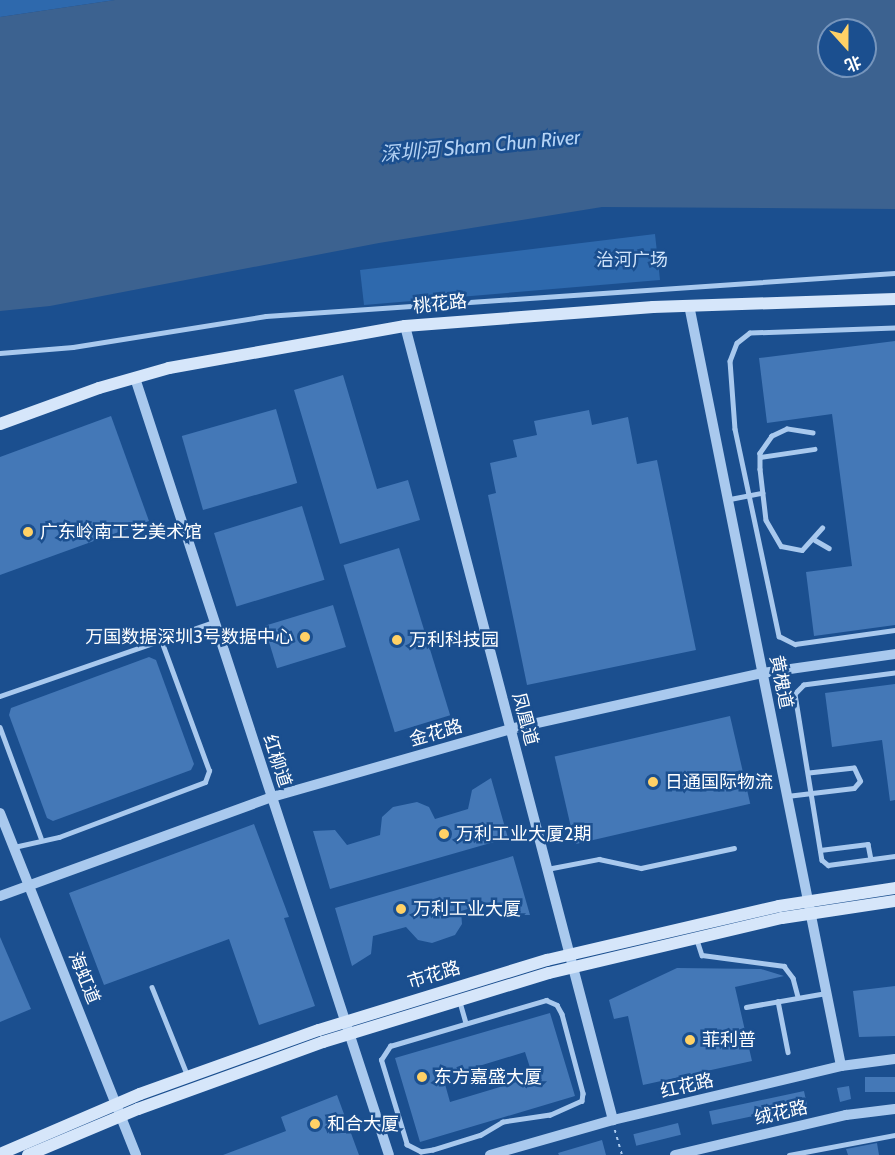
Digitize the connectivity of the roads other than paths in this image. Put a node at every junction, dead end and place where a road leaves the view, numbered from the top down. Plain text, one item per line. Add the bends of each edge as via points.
1 (895, 273) edge
2 (895, 299) edge
3 (689, 305) junction
4 (405, 326) junction
5 (895, 328) edge
6 (0, 353) edge
7 (135, 378) junction
8 (0, 424) edge
9 (813, 433) dead end
10 (814, 450) dead end
11 (760, 457) junction
12 (762, 493) junction
13 (748, 496) junction
14 (728, 499) junction
15 (822, 528) dead end
16 (815, 540) junction
17 (829, 548) dead end
18 (214, 622) junction
19 (895, 630) edge
20 (160, 638) junction
21 (895, 654) edge
22 (762, 673) junction
23 (895, 673) edge
24 (0, 696) edge
25 (0, 727) edge
26 (510, 729) junction
27 (809, 773) junction
28 (811, 794) junction
29 (787, 796) junction
30 (272, 797) junction
31 (0, 813) edge
32 (41, 838) junction
33 (14, 847) junction
34 (734, 848) dead end
35 (820, 850) junction
36 (895, 856) edge
37 (871, 859) junction
38 (547, 869) junction
39 (28, 883) junction
40 (895, 888) edge
41 (0, 896) edge
42 (895, 901) edge
43 (809, 907) junction
44 (696, 938) junction
45 (571, 960) junction
46 (152, 987) dead end
47 (826, 993) junction
48 (798, 997) junction
49 (459, 999) junction
50 (778, 1001) junction
51 (746, 1007) dead end
52 (466, 1023) junction
53 (347, 1027) junction
54 (788, 1052) dead end
55 (895, 1059) edge
56 (841, 1066) junction
57 (188, 1077) junction
58 (895, 1109) edge
59 (118, 1110) junction
60 (613, 1120) junction
61 (895, 1135) edge
62 (0, 1154) edge
63 (30, 1155) edge
64 (136, 1155) edge
65 (389, 1155) edge
66 (490, 1155) edge
67 (675, 1155) edge
68 (789, 1155) edge

1 - 6 lane via 266,316 137,338
2 - 3 main road, 桃花路
3 - 4 main road, 桃花路
3 - 14 street, 黄槐道
4 - 7 main road, 桃花路
4 - 26 street, 凤凰道
5 - 13 lane via 759,331 737,344 730,361 734,414
7 - 8 main road, 桃花路
7 - 18 street, 红柳道
9 - 11 lane via 796,429 780,432 768,440
10 - 11 lane
11 - 12 lane
12 - 13 lane
12 - 16 lane via 766,520 781,546 802,550
13 - 14 lane
13 - 19 lane via 775,628 785,642 795,644
14 - 22 street, 黄槐道
15 - 16 lane
16 - 17 lane
18 - 20 lane
18 - 30 street, 红柳道
20 - 24 lane
20 - 32 lane via 208,777 198,786 60,837
21 - 22 street, 金花路
22 - 26 street, 金花路
22 - 29 street, 黄槐道
23 - 27 lane via 797,689
25 - 32 lane
26 - 30 street, 金花路
26 - 38 street, 凤凰道
27 - 28 lane
27 - 28 lane via 854,768 861,777 854,788
28 - 29 lane
28 - 35 lane
29 - 43 street, 黄槐道
30 - 39 street, 金花路
30 - 53 street, 红柳道
31 - 33 street, 海虹道
32 - 33 lane
33 - 39 street, 海虹道
34 - 38 lane via 641,868 598,859
35 - 37 lane via 828,865
35 - 37 lane via 868,844
36 - 37 lane
38 - 45 street, 凤凰道
39 - 41 street, 金花路
39 - 59 street, 海虹道
40 - 43 main road, 市花路
42 - 43 main road, 市花路
43 - 44 main road, 市花路
43 - 45 main road, 市花路
43 - 47 street, 黄槐道
44 - 45 main road, 市花路
44 - 48 lane via 702,955 784,966 793,978
45 - 49 main road, 市花路
45 - 53 main road, 市花路
45 - 60 street, 凤凰道
46 - 57 lane
47 - 48 lane
47 - 56 street, 黄槐道
48 - 50 lane
49 - 52 lane
49 - 53 main road, 市花路
50 - 51 lane
50 - 54 lane
52 - 52 lane via 546,1000 557,1005 582,1101 550,1115 503,1122 481,1135 433,1150 407,1145 381,1060 390,1046
53 - 57 main road, 市花路
53 - 59 main road, 市花路
53 - 65 street, 红柳道
55 - 56 street, 红花路
56 - 60 street, 红花路
57 - 59 main road, 市花路
58 - 67 street, 绒花路 via 846,1115
59 - 62 main road, 市花路
59 - 63 main road, 市花路
59 - 64 street, 海虹道
60 - 66 street, 红花路
61 - 68 lane

